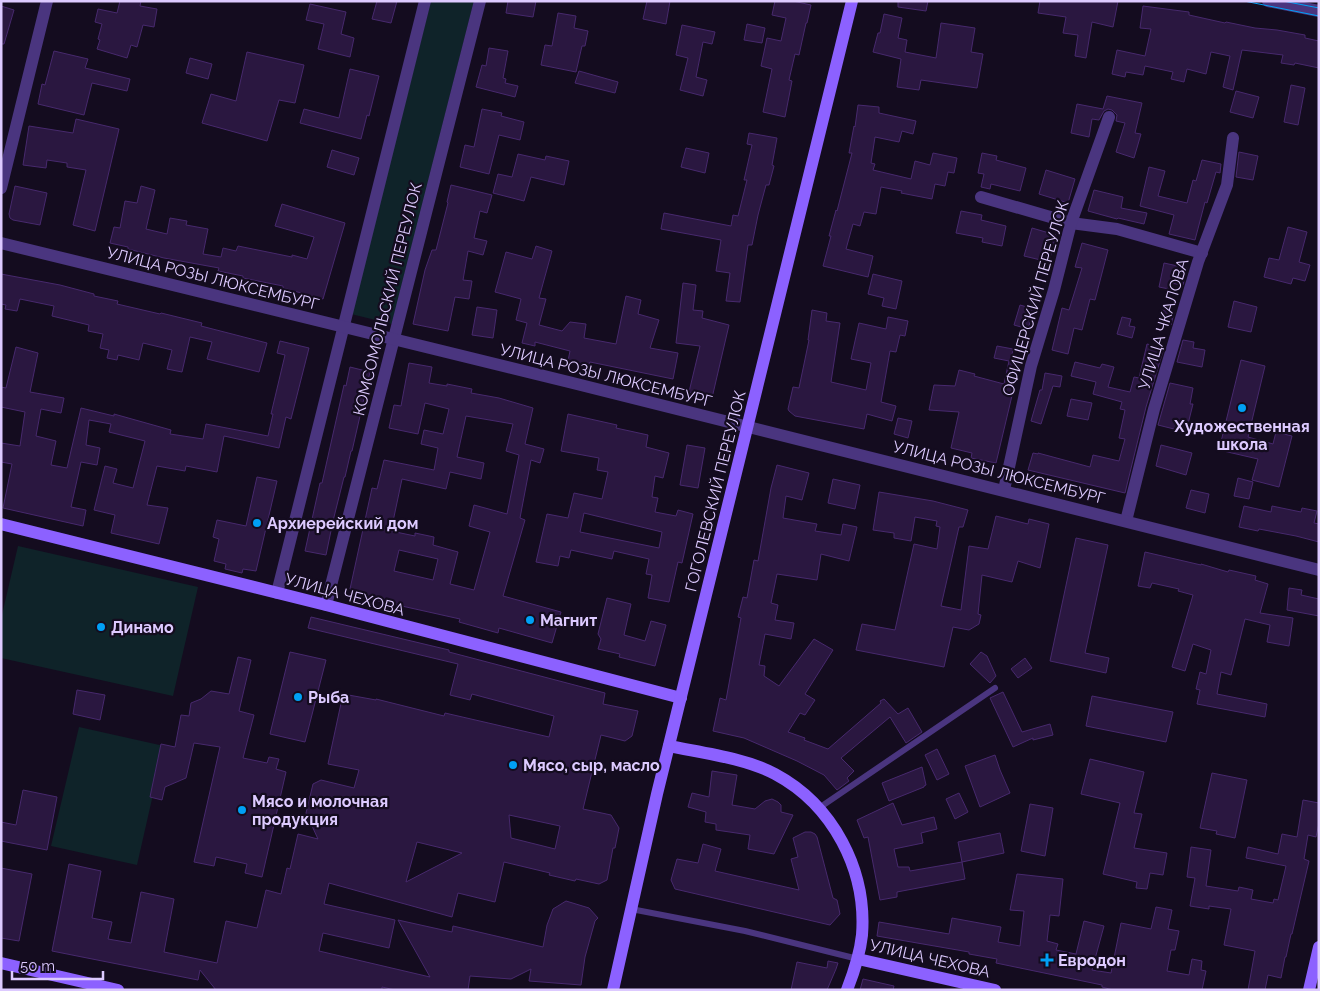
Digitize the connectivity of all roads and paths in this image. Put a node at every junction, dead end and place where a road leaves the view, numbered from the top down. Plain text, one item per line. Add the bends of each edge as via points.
1 (47, 1) edge
2 (425, 1) edge
3 (480, 1) edge
4 (852, 1) edge
5 (1268, 1) edge
6 (1319, 11) edge
7 (1109, 117) dead end
8 (1233, 138) dead end
9 (1, 188) edge
10 (981, 197) dead end
11 (1071, 223) junction
12 (1, 243) edge
13 (1202, 253) junction
14 (344, 326) junction
15 (394, 338) junction
16 (747, 427) junction
17 (1004, 490) junction
18 (1126, 521) junction
19 (1, 524) edge
20 (1319, 570) edge
21 (276, 593) junction
22 (326, 605) junction
23 (995, 688) dead end
24 (681, 698) junction
25 (669, 746) junction
26 (819, 808) junction
27 (631, 909) junction
28 (1319, 947) edge
29 (858, 959) junction
30 (1, 963) edge
31 (118, 990) edge
32 (613, 990) edge
33 (847, 990) edge
34 (996, 990) edge
35 (1309, 990) edge

1 - 9 street
2 - 14 street
3 - 15 street, КОМСОМОЛЬСКИЙ ПЕРЕУЛОК
4 - 16 main road, ГОГОЛЕВСКИЙ ПЕРЕУЛОК
5 - 6 street
7 - 11 street, ОФИЦЕРСКИЙ ПЕРЕУЛОК
8 - 13 street, УЛИЦА ЧКАЛОВА via 1226,185
10 - 11 street
11 - 13 street via 1117,229
11 - 17 street, ОФИЦЕРСКИЙ ПЕРЕУЛОК via 1030,366
12 - 14 street, УЛИЦА РОЗЫ ЛЮКСЕМБУРГ
13 - 18 street, УЛИЦА ЧКАЛОВА via 1154,409
14 - 15 street, УЛИЦА РОЗЫ ЛЮКСЕМБУРГ
14 - 21 street
15 - 16 street, УЛИЦА РОЗЫ ЛЮКСЕМБУРГ
15 - 22 street, КОМСОМОЛЬСКИЙ ПЕРЕУЛОК
16 - 17 street, УЛИЦА РОЗЫ ЛЮКСЕМБУРГ
16 - 24 main road, ГОГОЛЕВСКИЙ ПЕРЕУЛОК
17 - 18 street, УЛИЦА РОЗЫ ЛЮКСЕМБУРГ
18 - 20 street, УЛИЦА РОЗЫ ЛЮКСЕМБУРГ
19 - 21 main road, УЛИЦА ЧЕХОВА
21 - 22 main road, УЛИЦА ЧЕХОВА
22 - 24 main road, УЛИЦА ЧЕХОВА
23 - 26 lane
24 - 25 main road, ГОГОЛЕВСКИЙ ПЕРЕУЛОК
25 - 26 main road, УЛИЦА ЧЕХОВА via 749,764 775,774
25 - 27 main road, ГОГОЛЕВСКИЙ ПЕРЕУЛОК
26 - 29 main road, УЛИЦА ЧЕХОВА via 845,846 858,881 862,936
27 - 29 lane via 745,931
27 - 32 main road, ГОГОЛЕВСКИЙ ПЕРЕУЛОК
28 - 35 main road
29 - 33 main road, УЛИЦА ЧЕХОВА
29 - 34 main road, УЛИЦА ЧЕХОВА
30 - 31 main road

